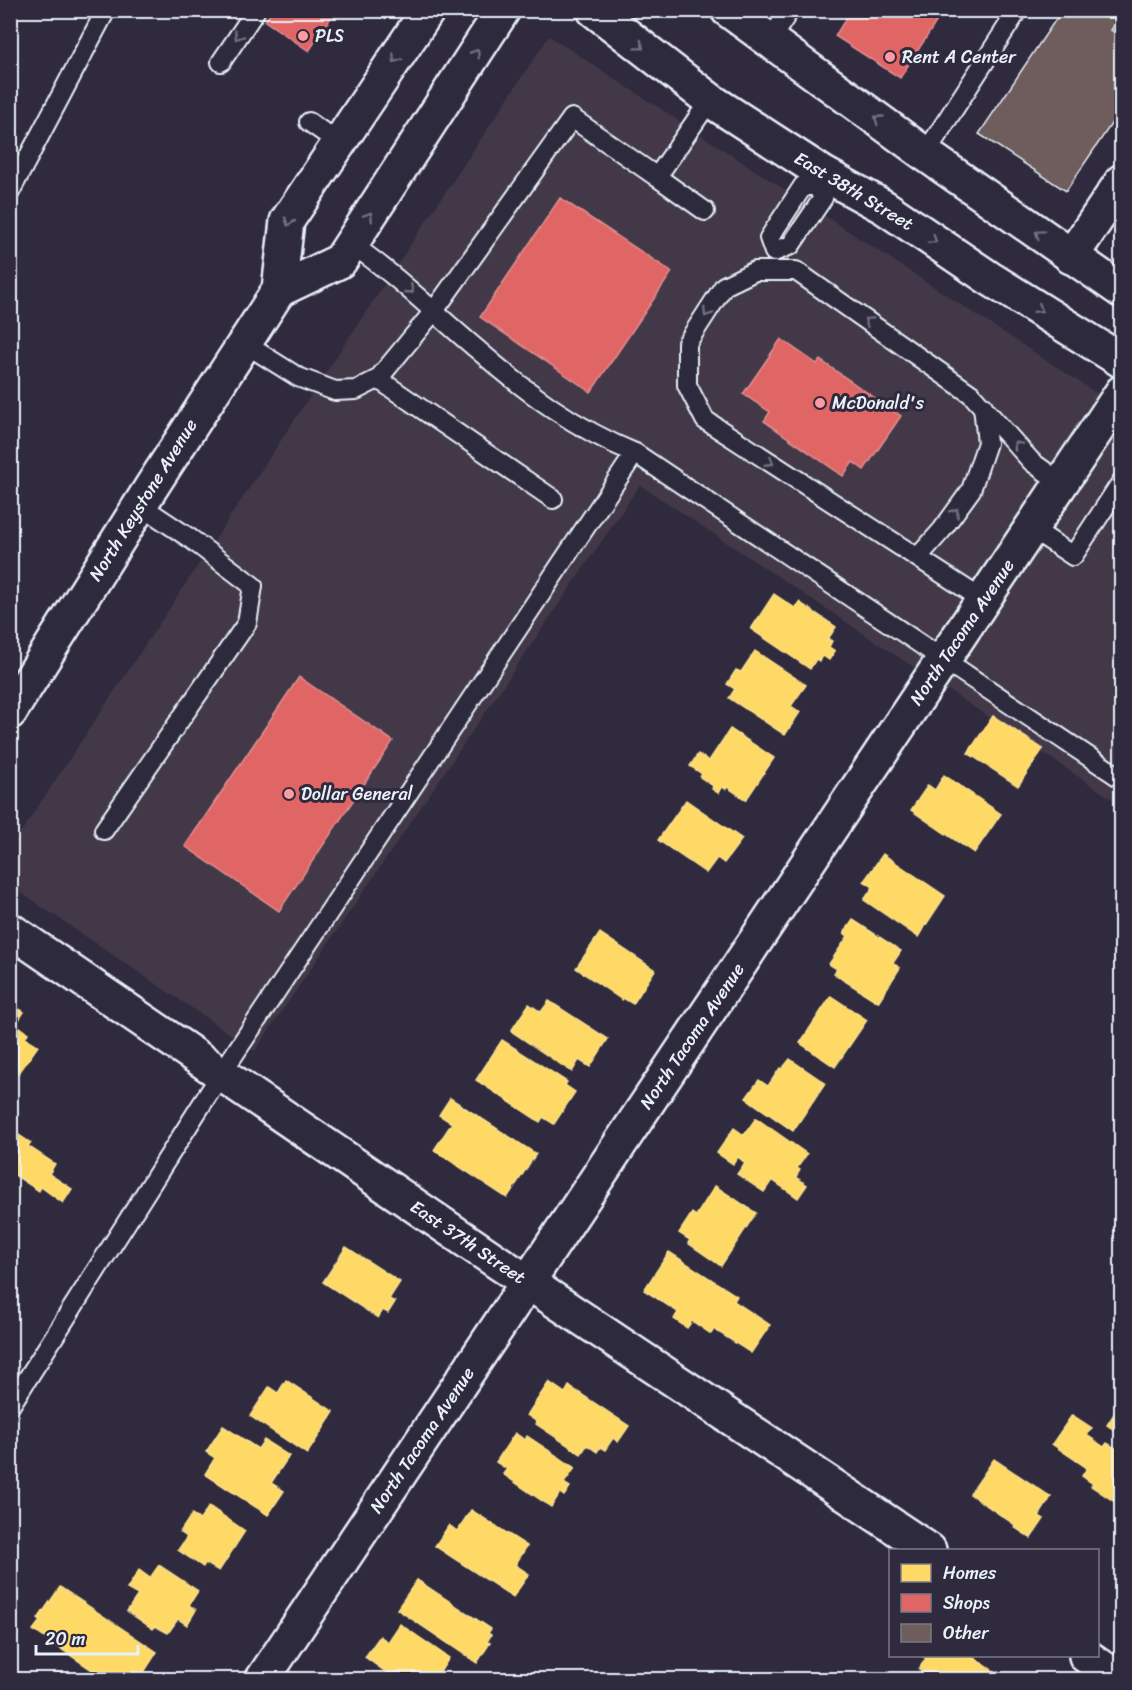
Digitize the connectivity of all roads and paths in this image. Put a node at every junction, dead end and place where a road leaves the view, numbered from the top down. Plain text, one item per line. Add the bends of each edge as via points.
1 (106, 10) edge
2 (256, 10) edge
3 (428, 10) edge
4 (503, 10) edge
5 (594, 10) edge
6 (728, 10) edge
7 (790, 10) edge
8 (1018, 10) edge
9 (770, 40) junction
10 (221, 62) dead end
11 (710, 100) junction
12 (309, 122) dead end
13 (339, 143) junction
14 (926, 154) junction
15 (657, 177) junction
16 (820, 180) junction
17 (1122, 181) edge
18 (10, 192) edge
19 (705, 211) dead end
20 (351, 244) junction
21 (1071, 257) junction
22 (765, 270) junction
23 (279, 290) junction
24 (1122, 291) edge
25 (434, 311) junction
26 (244, 343) junction
27 (1122, 361) edge
28 (378, 379) junction
29 (1122, 392) edge
30 (983, 406) junction
31 (635, 453) junction
32 (1122, 481) edge
33 (1061, 483) junction
34 (553, 498) dead end
35 (140, 505) junction
36 (1031, 528) junction
37 (918, 557) junction
38 (983, 600) junction
39 (944, 659) junction
40 (10, 712) edge
41 (1122, 779) edge
42 (104, 830) dead end
43 (10, 930) edge
44 (221, 1074) junction
45 (527, 1282) junction
46 (10, 1406) edge
47 (926, 1549) edge
48 (1087, 1657) edge
49 (262, 1680) edge
50 (1121, 1680) edge

1 - 18 lane
2 -> 10 lane
3 -> 13 street, North Keystone Avenue
20 -> 4 street
5 -> 11 street, East 38th Street
6 - 9 street
7 - 9 lane
8 - 14 lane
14 -> 9 street
11 - 15 lane
11 - 16 street, East 38th Street
12 - 13 lane
13 -> 23 street, North Keystone Avenue via 287,220
21 -> 14 street
15 - 19 lane
15 - 25 lane via 572,118
16 - 22 lane via 803,186 780,220 769,238 774,252
16 -> 27 street, East 38th Street via 884,207
17 - 21 street
20 - 23 street via 340,261
20 -> 25 lane via 376,260
21 - 24 street
30 -> 22 lane via 796,271
22 -> 37 lane via 724,286 687,343 687,385 705,420
23 - 26 street, North Keystone Avenue
25 - 28 lane
25 - 31 lane via 551,409
26 - 28 lane via 298,377 335,391 356,390
26 - 35 street, North Keystone Avenue
28 - 34 lane
29 - 33 street, North Tacoma Avenue
33 -> 30 lane via 1032,462
37 -> 30 lane via 971,490 987,443
31 - 39 lane
31 - 44 lane
32 - 36 lane via 1074,556
33 - 36 street, North Tacoma Avenue
35 - 40 street, North Keystone Avenue
35 - 42 lane via 253,586 247,622
36 - 38 street, North Tacoma Avenue
37 - 38 lane
38 - 39 street, North Tacoma Avenue
39 - 41 lane
39 - 45 street, North Tacoma Avenue
43 - 44 street, East 37th Street
44 - 45 street, East 37th Street
44 - 46 lane
45 - 47 street, East 37th Street
45 - 49 street, North Tacoma Avenue
48 - 50 street

